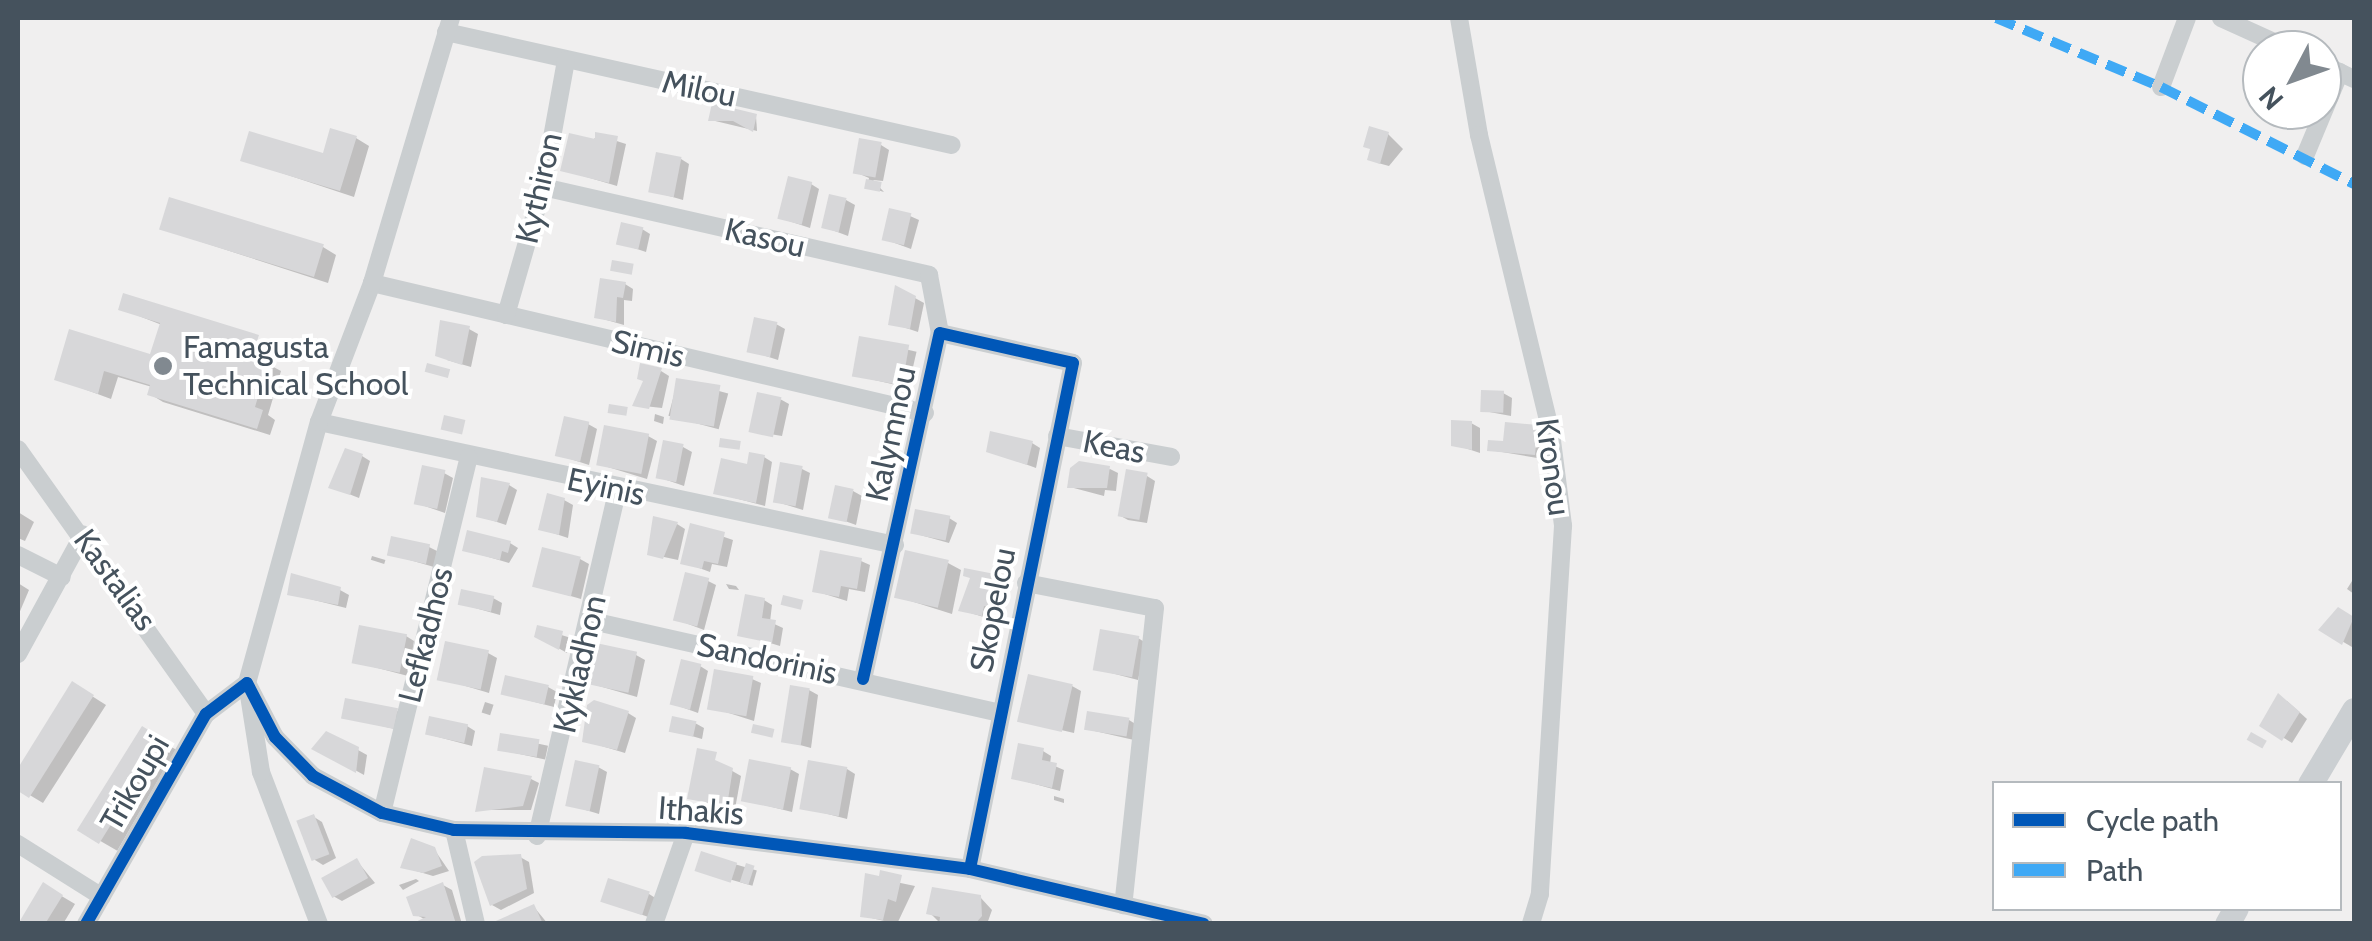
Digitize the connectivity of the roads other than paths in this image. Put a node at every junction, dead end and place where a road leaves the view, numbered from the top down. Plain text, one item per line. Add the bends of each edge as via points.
1 (1459, 18) edge
2 (2187, 18) edge
3 (2221, 18) edge
4 (448, 24) edge
5 (2248, 30) edge
6 (566, 60) junction
7 (2347, 75) edge
8 (2161, 86) dead end
9 (952, 145) dead end
10 (2305, 156) dead end
11 (543, 187) junction
12 (372, 283) junction
13 (506, 315) junction
14 (940, 333) junction
15 (1072, 363) joint
16 (925, 413) junction
17 (319, 422) junction
18 (1058, 436) junction
19 (18, 449) edge
20 (469, 456) junction
21 (1170, 457) dead end
22 (617, 490) junction
23 (83, 535) junction
24 (895, 546) junction
25 (18, 555) edge
26 (62, 577) junction
27 (1026, 583) junction
28 (592, 621) junction
29 (18, 654) edge
30 (863, 679) junction
31 (247, 684) junction
32 (2354, 710) edge
33 (1001, 713) junction
34 (206, 714) junction
35 (2312, 781) edge
36 (382, 813) junction
37 (454, 830) junction
38 (686, 833) junction
39 (537, 836) junction
40 (18, 844) edge
41 (970, 869) junction
42 (102, 897) junction
43 (1123, 905) junction
44 (86, 924) edge
45 (319, 924) edge
46 (476, 924) edge
47 (654, 924) edge
48 (1204, 924) edge
49 (1530, 924) edge

1 - 49 street, Kronou via 1479,135 1552,433 1563,526 1540,894
2 - 8 street
3 - 5 street
4 - 6 street, Milou
4 - 12 street
6 - 9 street, Milou
6 - 11 street, Kythiron
7 - 10 street
11 - 13 street, Kythiron
11 - 14 street, Kasou via 929,275
12 - 13 street, Simis
12 - 17 street
13 - 16 street, Simis
14 - 15 street, Kalymnou
14 - 16 street, Kalymnou
15 - 18 street, Skopelou
16 - 24 street, Kalymnou
17 - 20 street, Eyinis
17 - 31 street
18 - 21 street, Keas
18 - 27 street, Skopelou
19 - 23 street, Kastalias
20 - 22 street, Eyinis
20 - 36 street, Lefkadhos
22 - 24 street, Eyinis
22 - 28 street, Kykladhon
23 - 26 street
23 - 34 street, Kastalias
24 - 30 street, Kalymnou
25 - 26 street
26 - 29 street
27 - 33 street, Skopelou
27 - 43 street via 1156,608
28 - 30 street, Sandorinis
28 - 39 street, Kykladhon
30 - 33 street, Sandorinis
31 - 34 street, Trikoupi
31 - 36 street, Ithakis via 275,737 313,776
31 - 45 street via 260,772
32 - 35 main road
33 - 41 street, Skopelou
34 - 42 street, Trikoupi
36 - 37 street, Ithakis
37 - 39 street, Ithakis
37 - 46 street
38 - 39 street, Ithakis
38 - 41 street, Ithakis
38 - 47 street
40 - 42 street
41 - 43 street, Ithakis
42 - 44 street, Trikoupi
43 - 48 street, Ithakis

